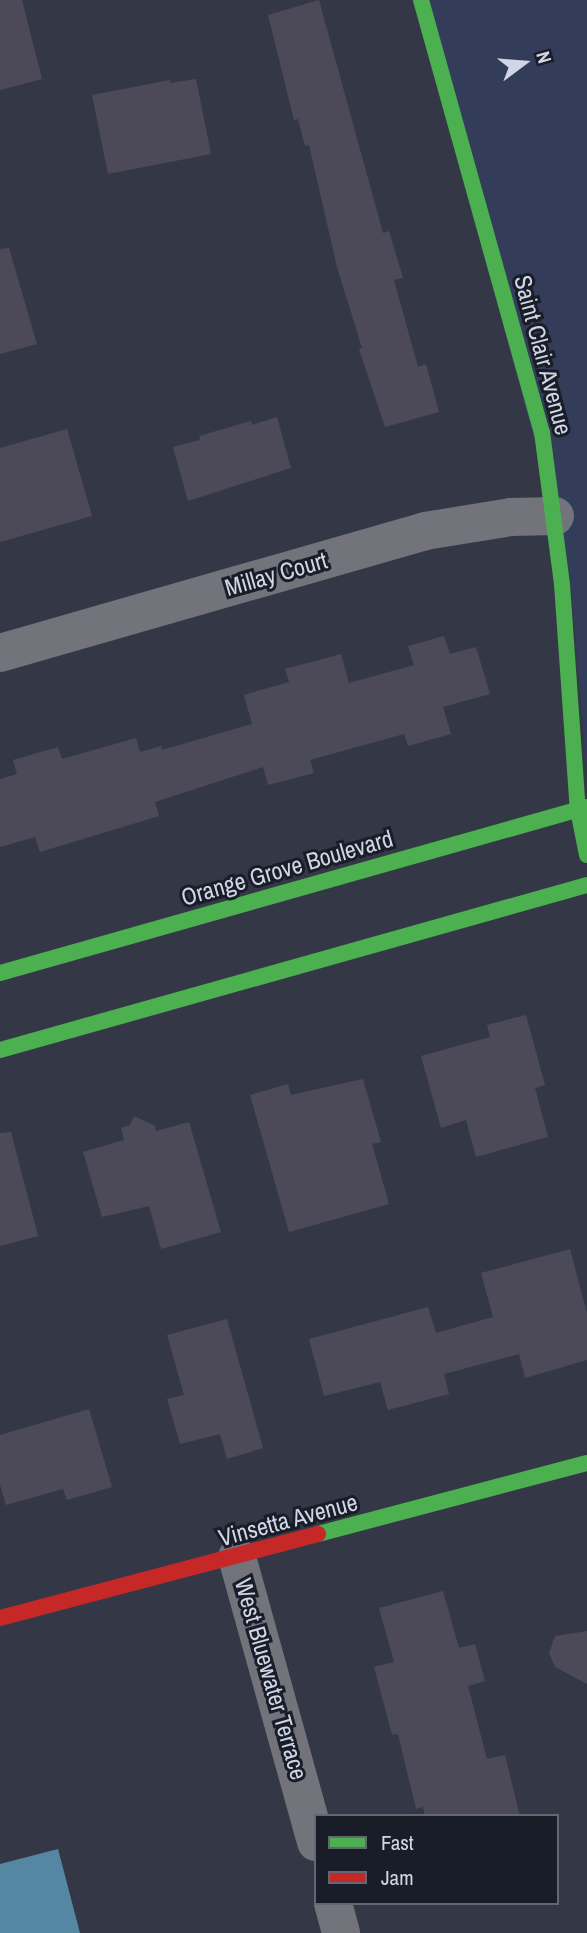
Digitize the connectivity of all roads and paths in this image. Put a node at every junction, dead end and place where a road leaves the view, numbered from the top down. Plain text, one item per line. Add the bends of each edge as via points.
1 (421, 0) edge
2 (555, 516) junction
3 (0, 653) edge
4 (583, 808) edge
5 (587, 855) edge
6 (587, 885) edge
7 (0, 973) edge
8 (0, 1050) edge
9 (587, 1463) edge
10 (237, 1557) junction
11 (0, 1618) edge
12 (314, 1835) edge
13 (334, 1905) edge
14 (341, 1933) edge

1 - 2 street, Saint Clair Avenue via 542,432
2 - 3 street, Millay Court via 511,517 425,531
2 - 4 street, Saint Clair Avenue
4 - 5 street, Saint Clair Avenue
4 - 7 street, Orange Grove Boulevard
6 - 8 street
9 - 10 street, Vinsetta Avenue
10 - 11 street, Vinsetta Avenue
10 - 12 street, West Bluewater Terrace
13 - 14 street

